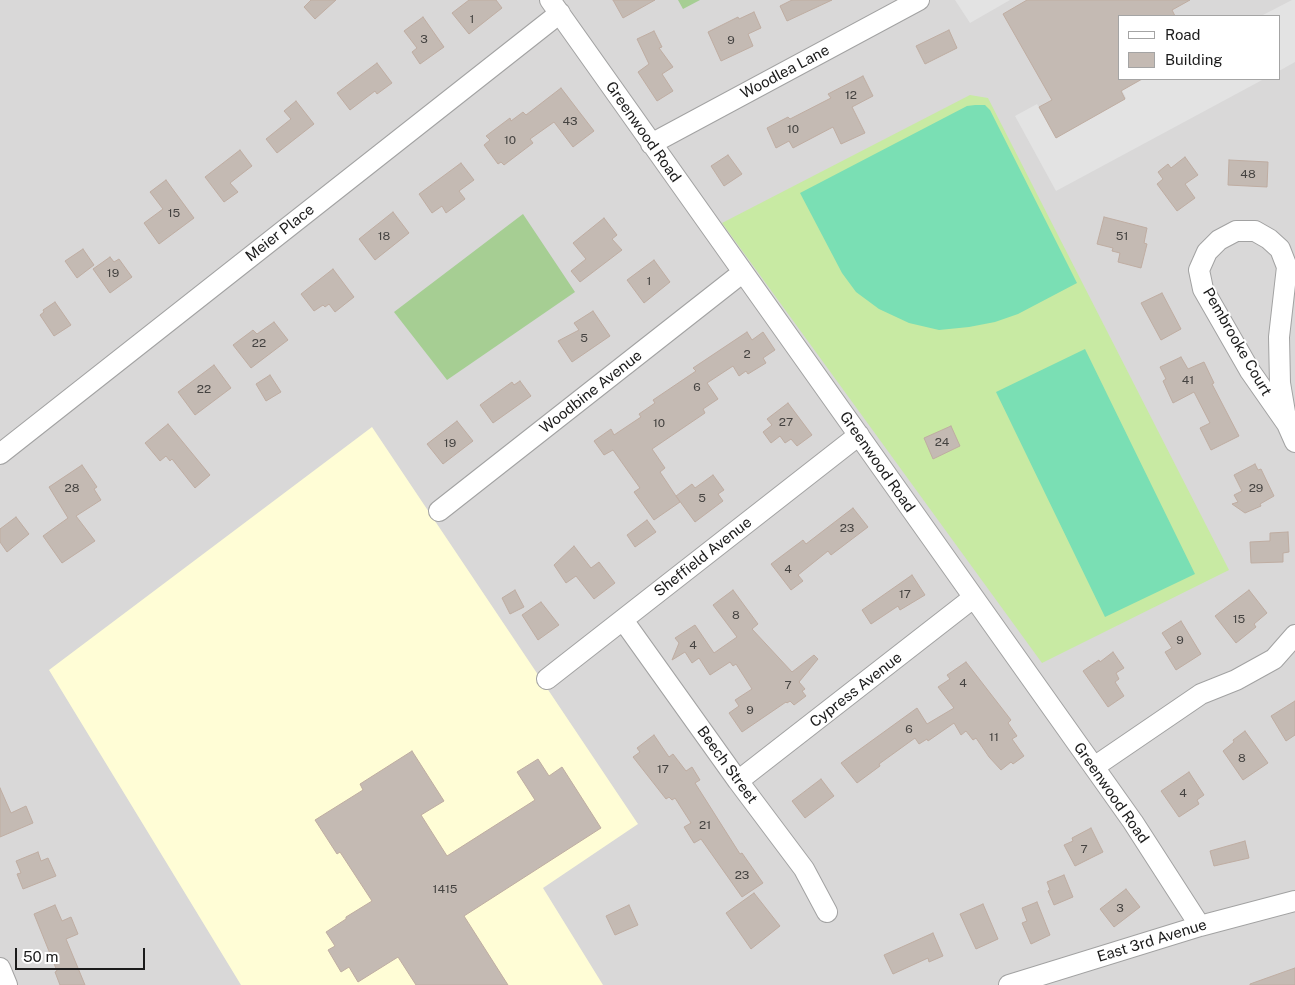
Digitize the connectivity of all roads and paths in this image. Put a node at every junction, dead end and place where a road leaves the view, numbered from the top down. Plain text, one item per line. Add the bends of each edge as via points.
1 (919, 0) edge
2 (555, 7) edge
3 (651, 144) junction
4 (742, 273) junction
5 (1291, 433) edge
6 (859, 435) junction
7 (0, 454) edge
8 (439, 511) dead end
9 (973, 598) junction
10 (623, 620) junction
11 (1295, 635) edge
12 (546, 679) dead end
13 (1094, 767) junction
14 (738, 781) junction
15 (1295, 901) edge
16 (827, 912) dead end
17 (1200, 926) junction
18 (0, 968) edge
19 (7, 985) edge
20 (1009, 985) edge

1 - 3 street, Woodlea Lane
2 - 3 street, Greenwood Road
2 - 7 street, Meier Place
3 - 4 street, Greenwood Road
4 - 6 street, Greenwood Road
4 - 8 street, Woodbine Avenue
5 - 5 street, Pembrooke Court via 1250,371 1203,289 1199,270 1207,252 1219,240 1236,231 1254,231 1269,239 1280,249 1287,267 1279,337 1280,383
6 - 9 street, Greenwood Road
6 - 10 street, Sheffield Avenue
9 - 13 street, Greenwood Road
9 - 14 street, Cypress Avenue
10 - 12 street, Sheffield Avenue
10 - 14 street, Beech Street
11 - 13 street via 1274,659 1236,680 1201,694
13 - 17 street, Greenwood Road
14 - 16 street, Beech Street via 804,869
15 - 17 street, East 3rd Avenue
17 - 20 street, East 3rd Avenue
18 - 19 street

